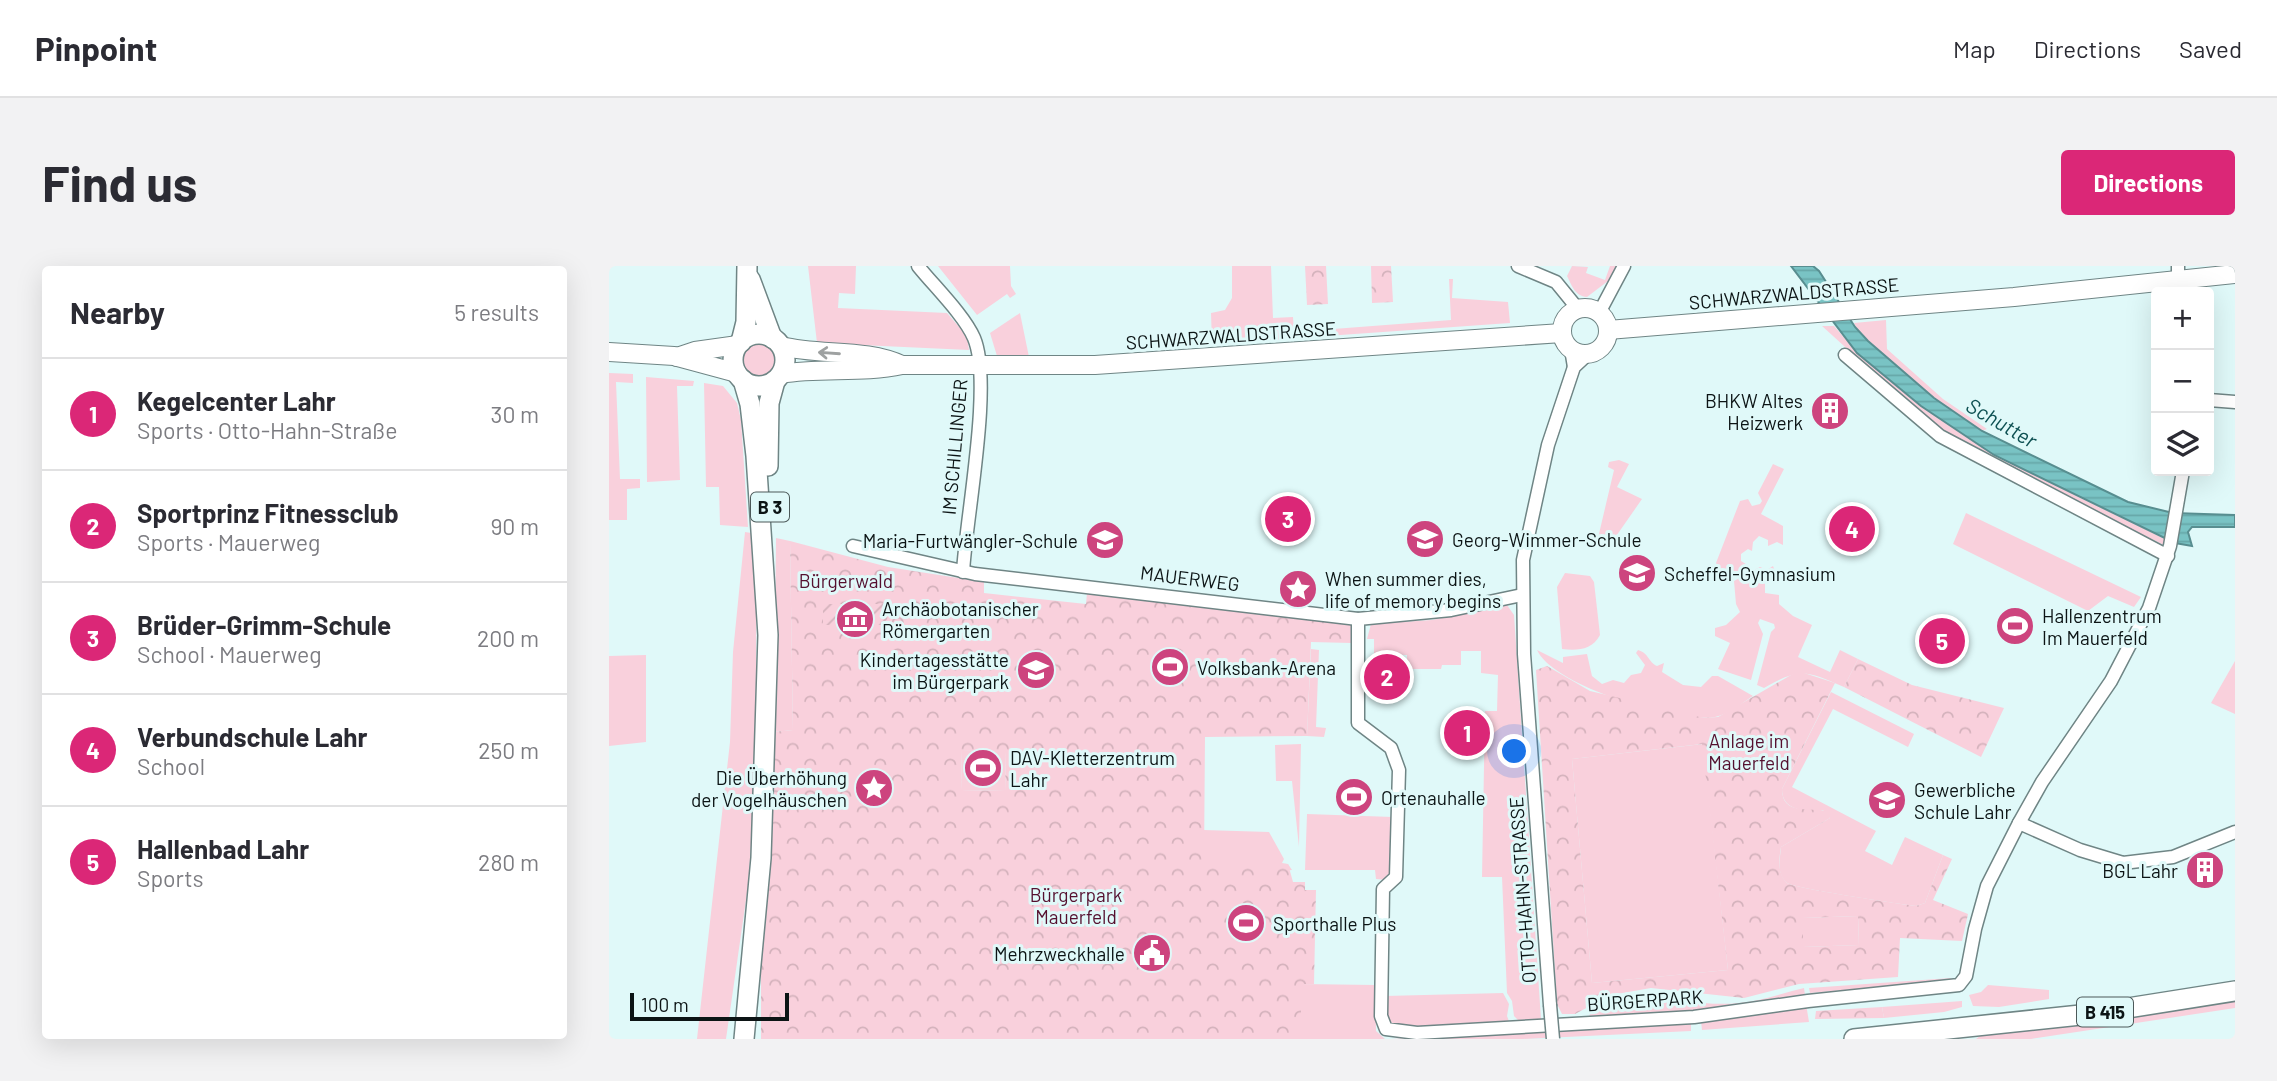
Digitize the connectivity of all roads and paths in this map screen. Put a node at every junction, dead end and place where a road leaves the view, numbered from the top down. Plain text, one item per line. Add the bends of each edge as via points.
1 (918, 266) edge
2 (1518, 266) edge
3 (1624, 266) edge
4 (747, 269) edge
5 (2235, 274) edge
6 (2178, 280) edge
7 (1578, 309) junction
8 (1599, 313) junction
9 (1608, 330) junction
10 (1562, 333) junction
11 (776, 342) junction
12 (739, 344) junction
13 (609, 352) edge
14 (1580, 352) junction
15 (1845, 355) dead end
16 (677, 357) junction
17 (902, 365) junction
18 (981, 367) junction
19 (740, 376) junction
20 (778, 377) junction
21 (2214, 400) edge
22 (2235, 402) edge
23 (2182, 476) edge
24 (853, 546) dead end
25 (2169, 551) junction
26 (963, 572) junction
27 (1522, 594) junction
28 (1358, 619) junction
29 (768, 635) junction
30 (2019, 823) junction
31 (2235, 832) edge
32 (2235, 991) edge
33 (1971, 1033) edge
34 (1943, 1036) edge
35 (744, 1039) edge
36 (1553, 1039) edge
37 (1854, 1039) edge

1 - 18 street, IM SCHILLINGER via 972,334
2 - 7 street via 1556,282
3 - 8 street
4 - 11 main road
4 - 12 main road via 746,322
5 - 6 street, SCHWARZWALDSTRASSE
6 - 9 street, SCHWARZWALDSTRASSE
7 - 8 street
7 - 10 street via 1566,318
8 - 9 street
9 - 14 street via 1600,348
10 - 14 street
10 - 18 street, SCHWARZWALDSTRASSE via 1098,365
11 - 12 main road via 752,335
17 -> 11 street, SCHWARZWALDSTRASSE via 886,358 802,351
11 - 20 main road via 785,360
12 - 16 street
12 - 19 main road via 734,359
13 - 16 street
14 - 27 street, OTTO-HAHN-STRASSE via 1534,498 1524,541
15 - 25 street via 1940,436
16 - 19 street
17 - 18 street, SCHWARZWALDSTRASSE
17 - 20 street, SCHWARZWALDSTRASSE via 881,370 800,370
18 - 26 street, IM SCHILLINGER
19 - 20 main road via 755,386
19 - 29 main road, B 3 via 750,404 756,456
20 - 29 main road, B 3 via 769,403 774,582
21 - 22 street
23 - 25 street
24 - 26 street, MAUERWEG
25 - 30 street via 2149,608 2111,681
26 - 28 street, MAUERWEG
27 - 28 street, MAUERWEG via 1451,610
27 - 36 street, OTTO-HAHN-STRASSE, bridge
28 - 30 street, BÜRGERPARK via 1357,723 1391,748 1399,770 1396,877 1383,887 1383,1023 1389,1031 1694,1017 1963,982 1987,886
29 - 35 main road, B 3 via 761,858
30 - 31 street via 2123,863 2173,857
32 - 33 main road, B 415
33 - 34 main road, B 415
34 - 37 main road, B 415

